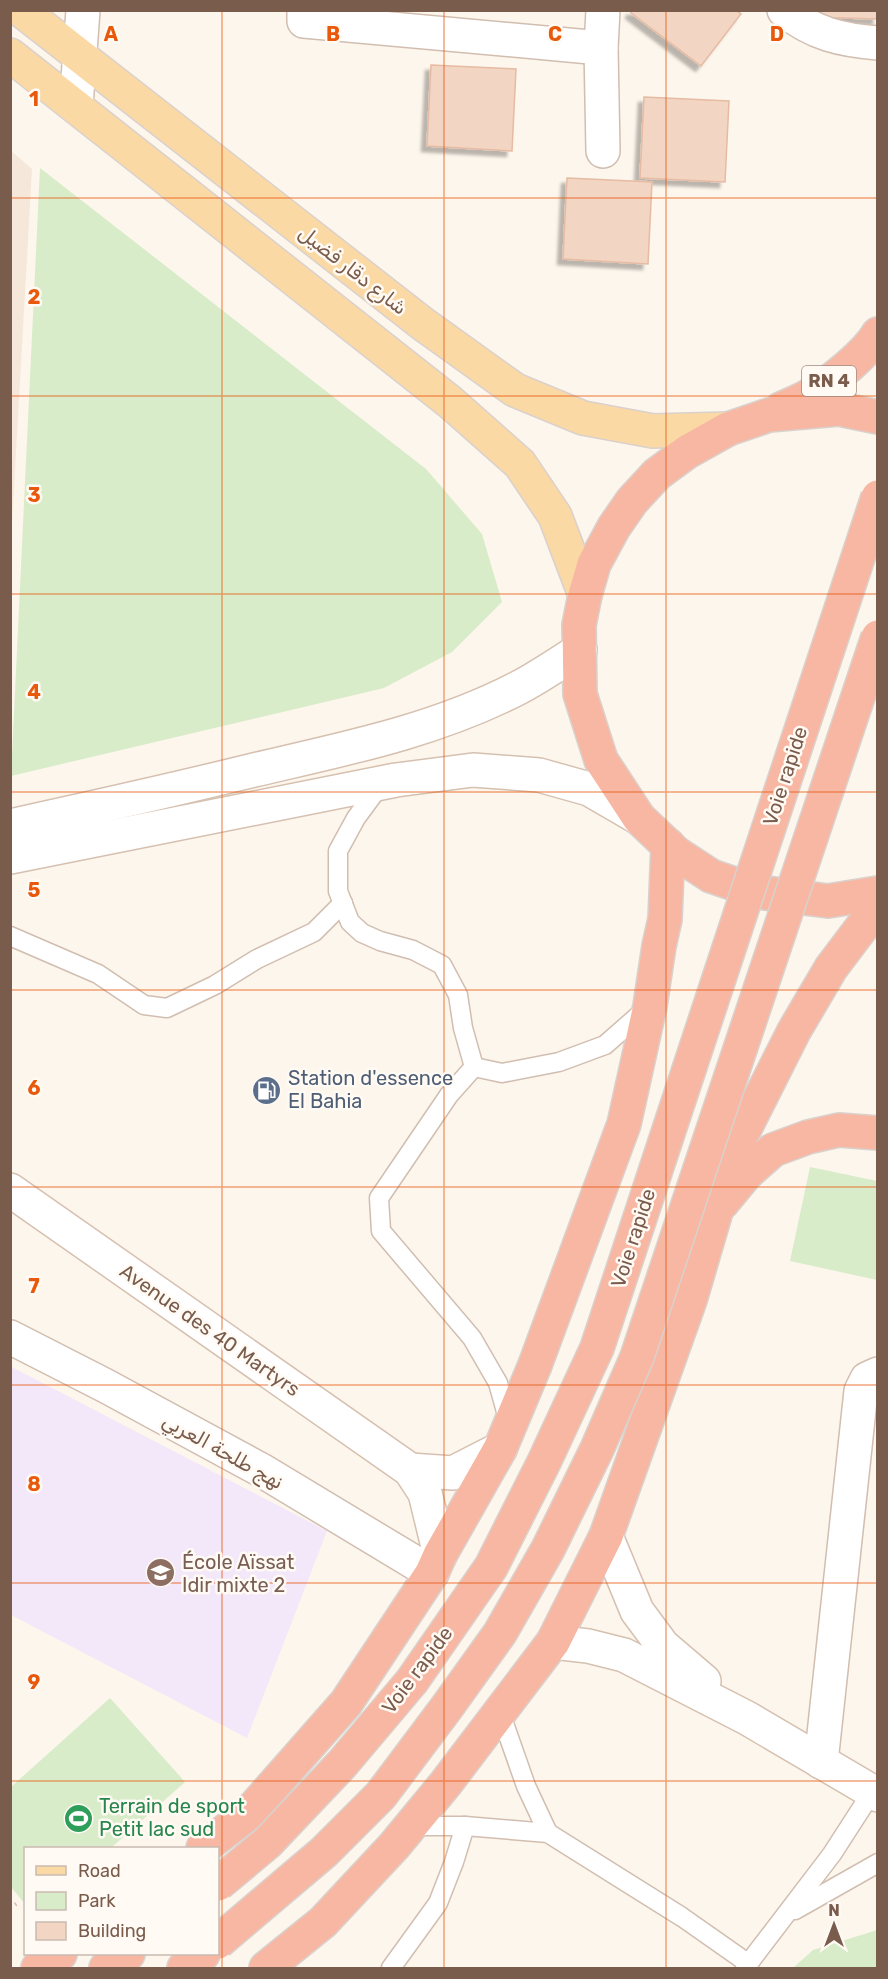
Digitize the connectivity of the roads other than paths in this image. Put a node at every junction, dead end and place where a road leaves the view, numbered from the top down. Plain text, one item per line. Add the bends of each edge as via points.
1 (21, 10) edge
2 (83, 10) edge
3 (304, 10) edge
4 (603, 10) edge
5 (784, 10) edge
6 (878, 43) edge
7 (601, 48) junction
8 (10, 55) edge
9 (80, 57) junction
10 (76, 106) junction
11 (603, 151) dead end
12 (878, 334) edge
13 (769, 415) junction
14 (878, 417) edge
15 (728, 429) junction
16 (878, 497) edge
17 (585, 595) junction
18 (878, 637) edge
19 (580, 650) junction
20 (382, 783) junction
21 (156, 794) junction
22 (639, 818) junction
23 (10, 826) edge
24 (162, 826) junction
25 (668, 844) junction
26 (10, 856) edge
27 (878, 893) edge
28 (343, 903) junction
29 (878, 911) edge
30 (10, 936) edge
31 (650, 1006) junction
32 (474, 1067) junction
33 (878, 1133) edge
34 (10, 1190) edge
35 (716, 1212) junction
36 (10, 1337) edge
37 (878, 1374) edge
38 (505, 1437) junction
39 (411, 1470) junction
40 (606, 1536) junction
41 (436, 1564) junction
42 (553, 1642) junction
43 (500, 1712) junction
44 (747, 1718) junction
45 (821, 1762) junction
46 (875, 1793) edge
47 (410, 1826) junction
48 (465, 1826) junction
49 (548, 1833) junction
50 (203, 1847) edge
51 (878, 1863) edge
52 (219, 1883) edge
53 (788, 1914) junction
54 (219, 1941) edge
55 (57, 1955) edge
56 (200, 1955) edge
57 (747, 1966) edge
58 (38, 1968) edge
59 (184, 1968) edge
60 (266, 1968) edge
61 (391, 1968) edge

1 - 9 main road, شارع دقار فضيل
2 - 9 main road
3 - 7 main road via 304,21
4 - 7 main road
5 - 6 main road via 818,32
7 - 11 main road
8 - 10 main road
9 - 10 main road
9 - 15 main road, شارع دقار فضيل via 423,324 515,390 583,418 653,431
10 - 17 main road via 450,402 520,464 555,516
12 - 13 highway, RN 4 via 853,362 814,393
13 - 14 highway via 839,409
13 - 15 highway
15 - 17 highway via 657,474 632,501 594,564
16 - 52 highway, Voie rapide, bridge via 597,1348 544,1462 491,1567 412,1681 342,1764 267,1843
17 - 19 highway via 579,625
18 - 54 highway, Voie rapide, bridge via 637,1357 548,1550 500,1633 381,1795 324,1852
19 - 21 main road via 517,688 412,731
19 - 22 highway via 580,694 601,760
20 - 22 main road via 473,770 538,775 589,789
20 - 24 main road
20 - 28 lane via 338,851 338,891
21 - 23 main road
21 - 24 main road
22 - 25 highway
24 - 26 main road
25 - 27 highway via 711,876 758,892 828,901
25 - 31 highway via 665,919
28 - 30 lane via 314,932 167,1008 144,1005 98,974
28 - 32 lane via 350,922 362,933 413,950 442,965 458,995
29 - 35 highway via 831,968 794,1031 734,1150
31 - 32 lane via 605,1045 560,1062 502,1074
31 - 38 highway via 624,1124
32 - 38 lane via 379,1198 381,1231 472,1338 498,1383
33 - 35 highway via 839,1130 772,1150 746,1174
34 - 39 main road, Avenue des 40 Martyrs
35 - 40 highway via 690,1300
36 - 41 main road, نهج طلحة العربي
37 - 45 main road via 867,1379 861,1391
38 - 39 main road via 453,1473
38 - 41 highway
39 - 41 main road via 425,1493
40 - 42 highway
40 - 44 main road via 637,1611 663,1646
41 - 50 highway via 346,1703 249,1813
42 - 43 highway
42 - 44 main road via 624,1655
43 - 47 highway
43 - 49 lane via 526,1786
44 - 45 main road
45 - 46 main road
46 - 53 lane
47 - 48 lane
47 - 60 highway via 323,1922
48 - 49 lane
48 - 61 lane via 438,1903
49 - 57 lane via 682,1917
51 - 53 lane
53 - 57 lane
55 - 58 highway
56 - 59 highway

